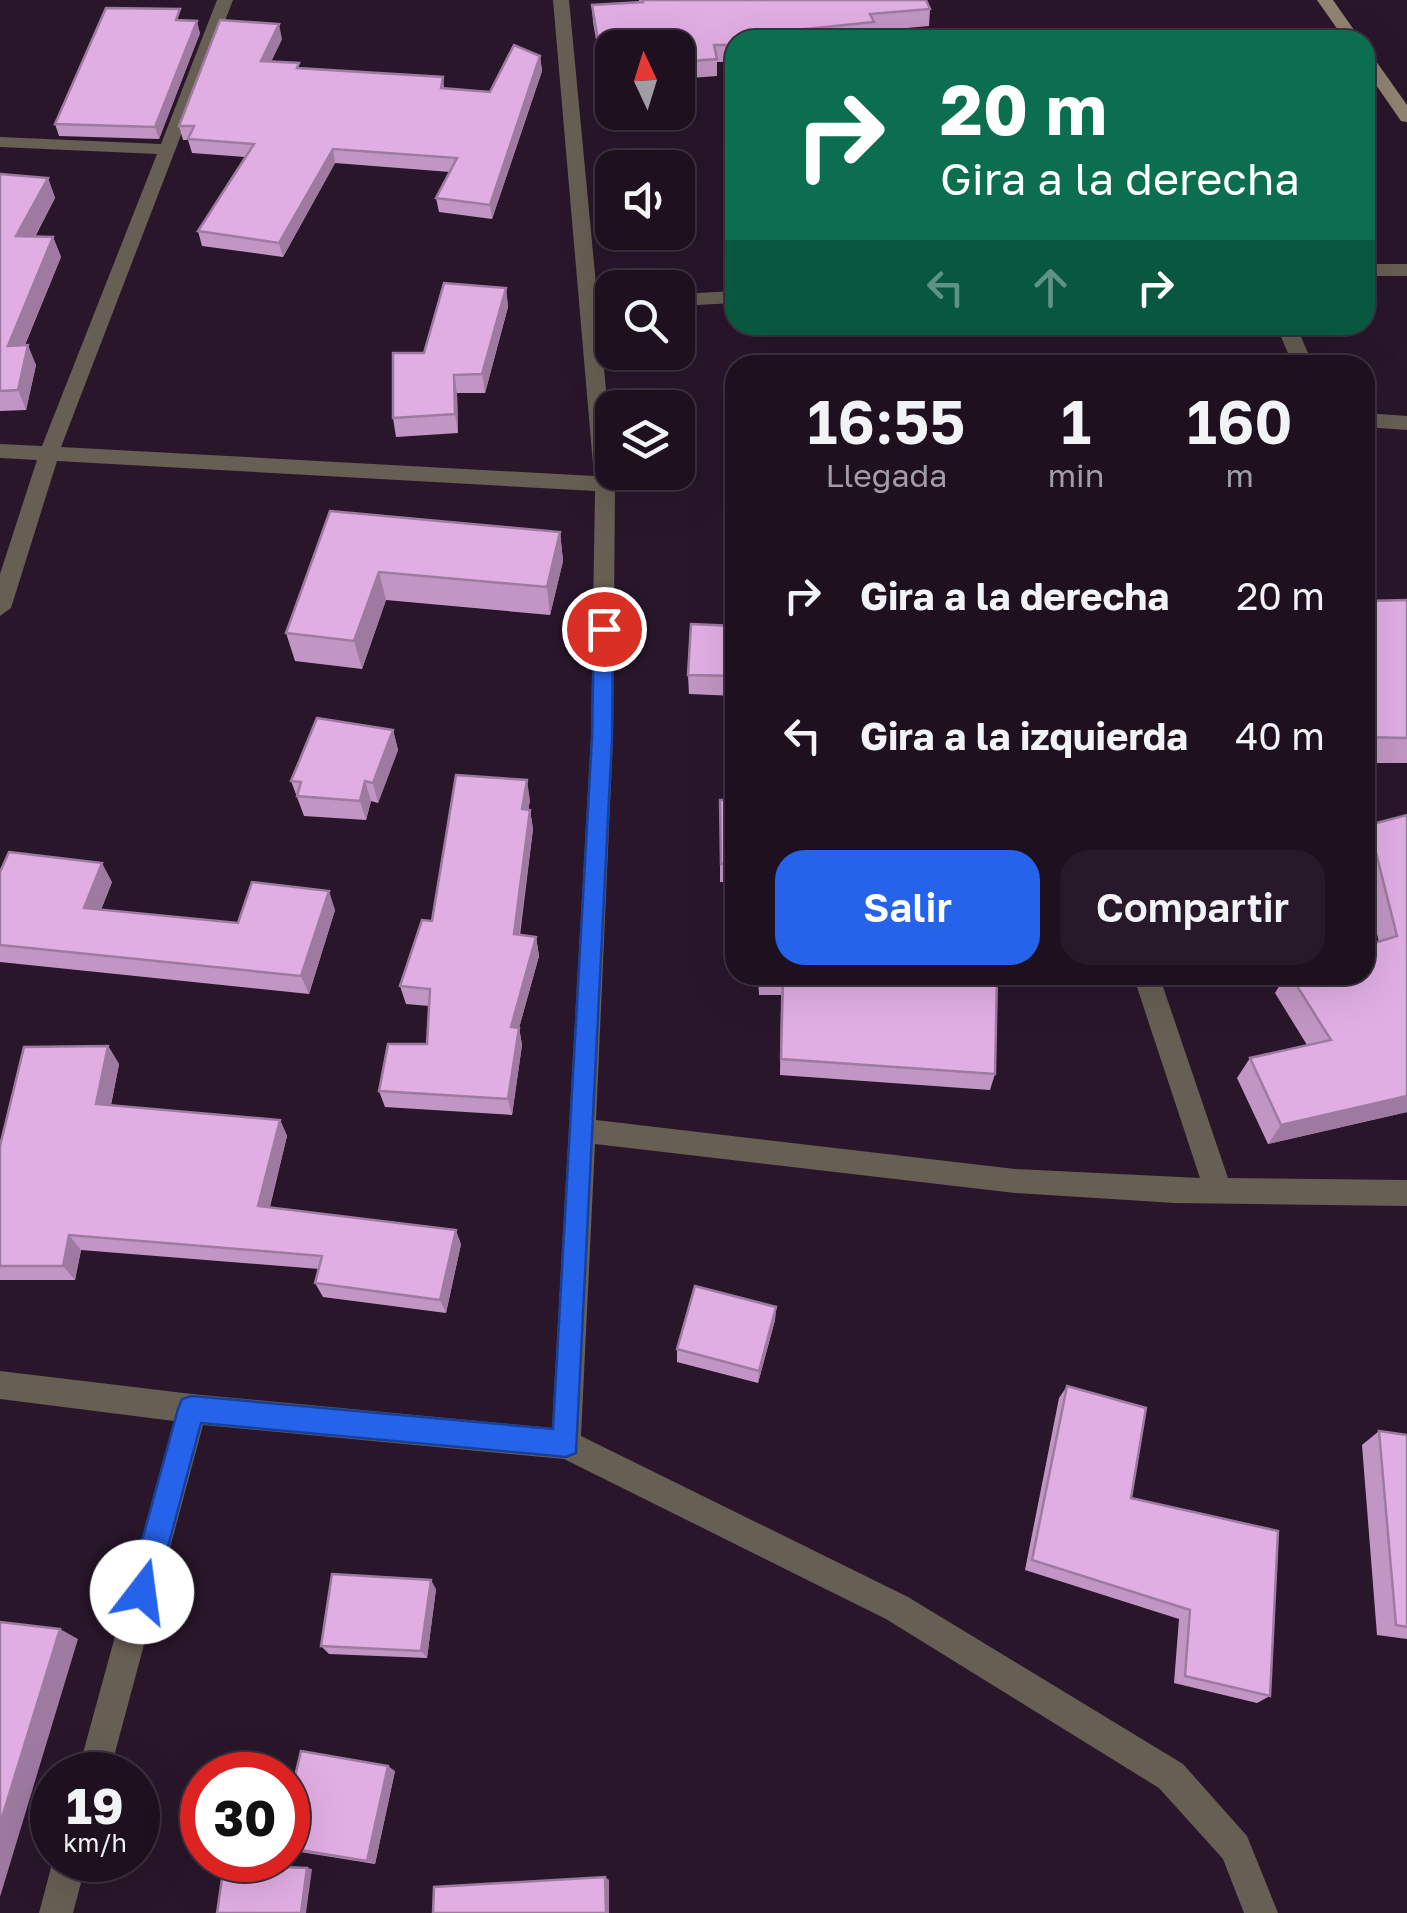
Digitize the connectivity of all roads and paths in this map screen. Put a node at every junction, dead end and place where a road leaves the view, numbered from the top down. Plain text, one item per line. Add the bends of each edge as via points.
1 (225, 0) edge
2 (562, 0) edge
3 (1325, 0) edge
4 (1346, 30) edge
5 (1375, 71) edge
6 (1407, 117) edge
7 (0, 142) edge
8 (167, 150) junction
9 (596, 270) edge
10 (1375, 270) edge
11 (1407, 270) edge
12 (725, 298) edge
13 (695, 299) edge
14 (1375, 420) edge
15 (1407, 422) edge
16 (0, 451) edge
17 (49, 453) junction
18 (595, 483) edge
19 (605, 490) edge
20 (0, 608) edge
21 (1149, 985) edge
22 (580, 1130) junction
23 (1218, 1190) junction
24 (1407, 1193) edge
25 (0, 1385) edge
26 (192, 1409) junction
27 (566, 1444) junction
28 (99, 1752) edge
29 (64, 1882) edge
30 (56, 1913) edge
31 (1262, 1913) edge

1 - 8 street
2 - 9 street
3 - 4 main road
5 - 6 main road
7 - 8 street
8 - 17 street
10 - 11 street
12 - 13 street
14 - 15 street
16 - 17 street
17 - 18 street
17 - 20 street
19 - 22 street via 602,738
21 - 23 street
22 - 23 street via 1015,1181
22 - 27 street
23 - 24 street
25 - 26 street
26 - 27 street
26 - 28 street
27 - 31 street via 897,1608 1170,1776 1235,1848
29 - 30 street

